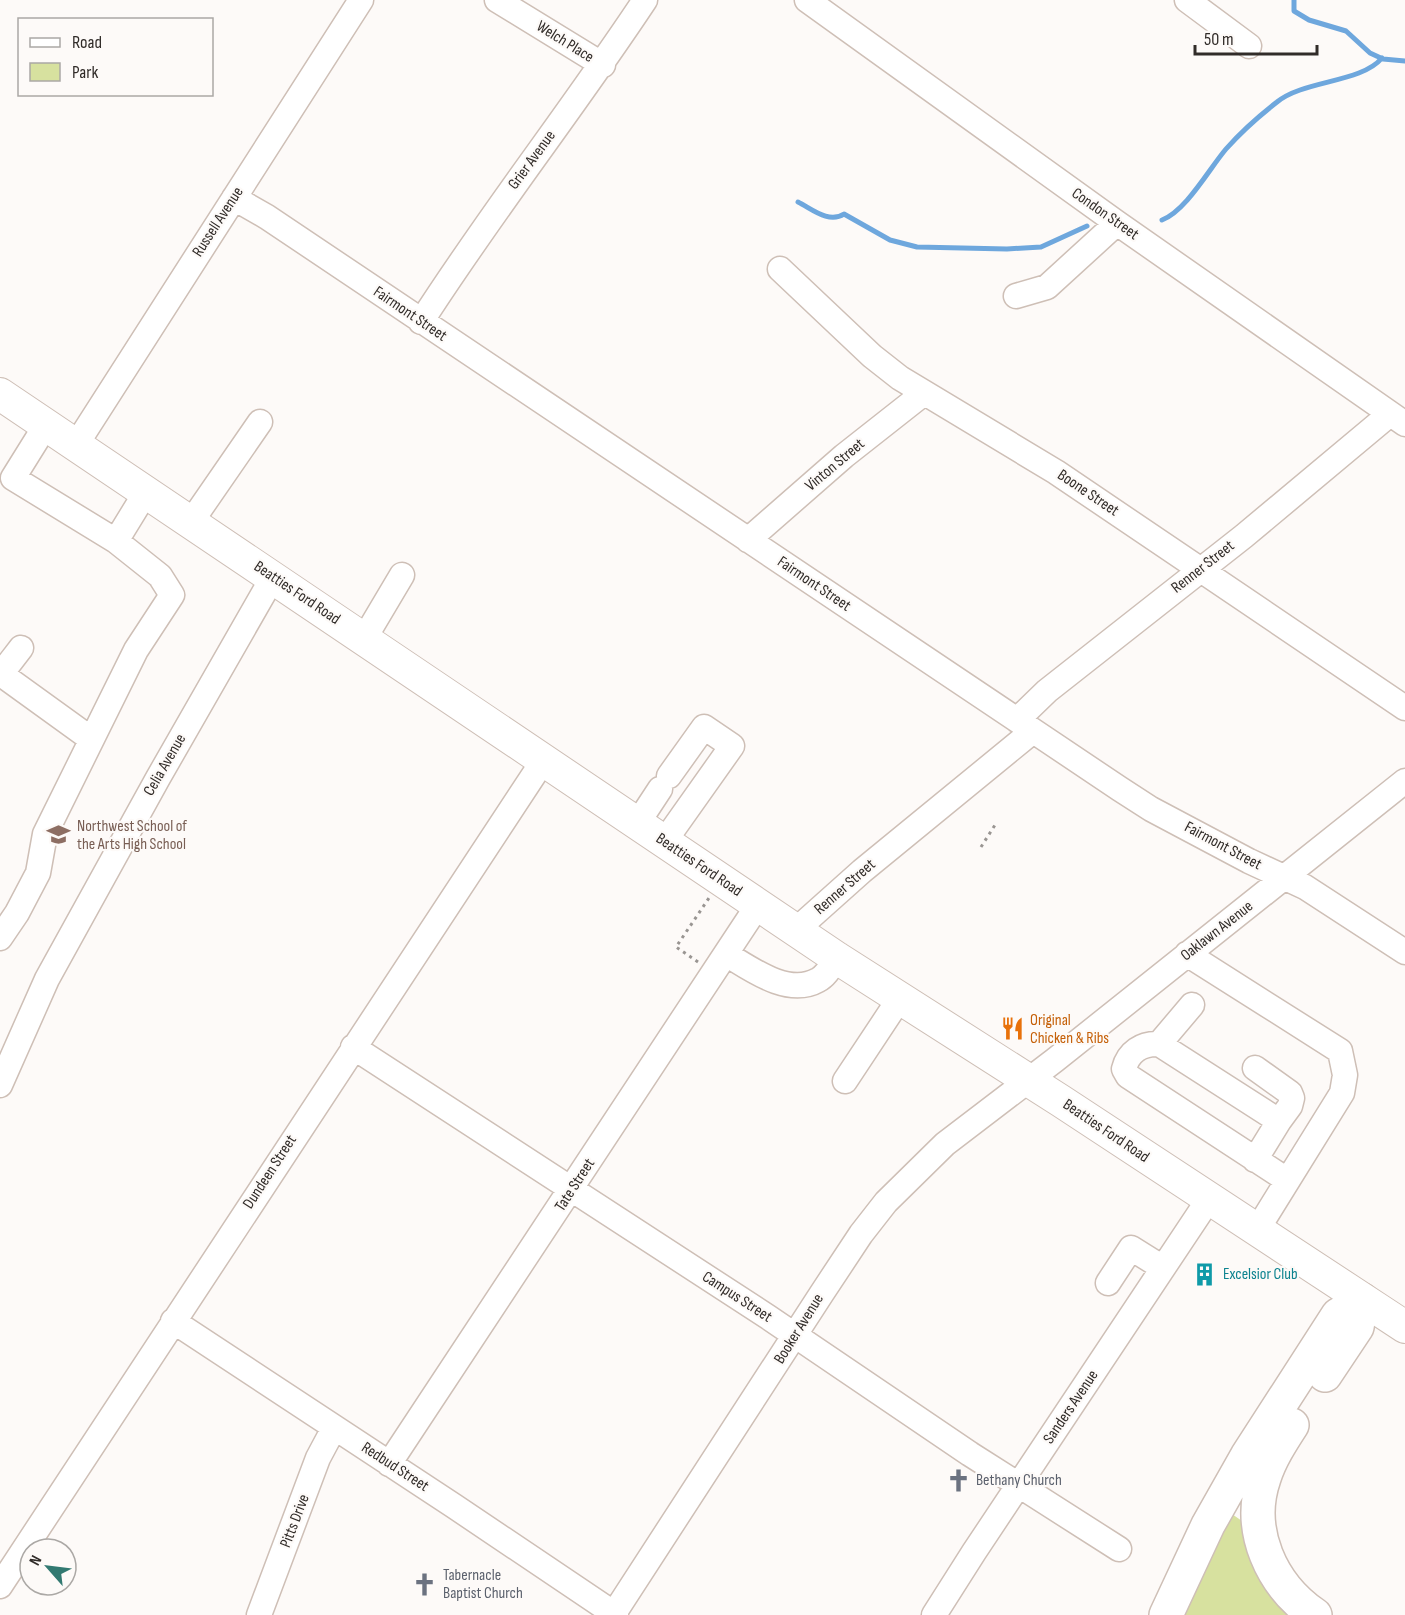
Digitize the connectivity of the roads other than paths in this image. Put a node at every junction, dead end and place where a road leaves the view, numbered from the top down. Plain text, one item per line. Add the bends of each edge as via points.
1 (361, 0) edge
2 (498, 0) edge
3 (645, 0) edge
4 (807, 0) edge
5 (1187, 0) edge
6 (1249, 46) dead end
7 (603, 65) junction
8 (234, 198) junction
9 (1117, 223) junction
10 (780, 269) dead end
11 (1016, 296) dead end
12 (421, 322) junction
13 (924, 393) junction
14 (0, 394) edge
15 (1399, 416) edge
16 (260, 422) dead end
17 (46, 425) junction
18 (76, 445) junction
19 (146, 492) junction
20 (191, 522) junction
21 (748, 540) junction
22 (116, 541) junction
23 (1201, 568) junction
24 (402, 575) dead end
25 (273, 577) junction
26 (364, 639) junction
27 (21, 648) dead end
28 (1405, 708) edge
29 (1025, 725) junction
30 (92, 739) junction
31 (543, 761) junction
32 (1405, 781) edge
33 (637, 824) junction
34 (664, 842) junction
35 (1284, 878) junction
36 (758, 905) junction
37 (796, 930) junction
38 (0, 938) edge
39 (1405, 952) edge
40 (726, 954) junction
41 (1187, 954) junction
42 (837, 958) junction
43 (900, 998) junction
44 (1192, 1005) dead end
45 (1159, 1044) junction
46 (353, 1047) junction
47 (1255, 1068) dead end
48 (1028, 1080) junction
49 (845, 1081) dead end
50 (0, 1084) edge
51 (1279, 1121) junction
52 (1256, 1160) junction
53 (1287, 1180) junction
54 (572, 1190) junction
55 (1209, 1199) junction
56 (1257, 1230) junction
57 (1163, 1268) junction
58 (1108, 1283) dead end
59 (1362, 1300) junction
60 (174, 1321) junction
61 (1405, 1327) edge
62 (794, 1335) junction
63 (334, 1428) junction
64 (389, 1464) junction
65 (1019, 1485) junction
66 (1119, 1549) dead end
67 (0, 1586) edge
68 (260, 1615) edge
69 (614, 1615) edge
70 (934, 1615) edge
71 (1166, 1615) edge
72 (1314, 1615) edge

1 - 8 street, Russell Avenue
2 - 7 street, Welch Place
3 - 7 street, Grier Avenue
4 - 9 street, Condon Street
5 - 6 street
7 - 12 street, Grier Avenue via 467,251
8 - 12 street, Fairmont Street
8 - 18 street, Russell Avenue
9 - 11 street via 1047,287
9 - 15 street, Condon Street
10 - 13 street, Boone Street via 872,356
12 - 21 street, Fairmont Street
13 - 21 street, Vinton Street
13 - 23 street, Boone Street via 1056,472
14 - 17 main road, Beatties Ford Road
15 - 23 street, Renner Street
16 - 20 street
17 - 18 main road, Beatties Ford Road
17 - 22 street via 13,478
18 - 19 main road, Beatties Ford Road
19 - 20 main road, Beatties Ford Road
19 - 22 street
20 - 25 main road, Beatties Ford Road
21 - 29 street, Fairmont Street
22 - 30 street via 160,576 172,595 136,650
23 - 28 street, Boone Street
23 - 29 street, Renner Street via 1047,691
24 - 26 street
25 - 26 main road, Beatties Ford Road
25 - 50 street, Celia Avenue via 47,979
26 - 31 main road, Beatties Ford Road
27 - 30 street via 2,674
29 - 35 street, Fairmont Street via 1151,809
29 - 37 street, Renner Street
30 - 38 street via 45,834 38,873
31 - 33 main road, Beatties Ford Road
31 - 46 street, Dundeen Street
32 - 35 street, Oaklawn Avenue
33 - 34 main road, Beatties Ford Road
33 - 34 street via 704,727 732,746
34 - 36 main road, Beatties Ford Road
35 - 39 street, Fairmont Street via 1305,887
35 - 41 street, Oaklawn Avenue
36 - 37 main road, Beatties Ford Road
36 - 40 street, Tate Street
37 - 42 main road, Beatties Ford Road
40 - 42 street via 781,984 820,979
40 - 54 street, Tate Street
41 - 48 street, Oaklawn Avenue
41 - 53 street via 1340,1052 1346,1075 1342,1093
42 - 43 main road, Beatties Ford Road
43 - 48 main road, Beatties Ford Road
43 - 49 street
44 - 45 street
45 - 51 street
45 - 52 street via 1138,1047 1125,1064 1125,1074
46 - 54 street, Campus Street
46 - 60 street, Dundeen Street
47 - 51 street via 1290,1093 1290,1106
48 - 55 main road, Beatties Ford Road
48 - 62 street, Booker Avenue via 945,1144 886,1202
51 - 52 street
52 - 53 street
53 - 56 street
54 - 62 street, Campus Street
54 - 64 street, Tate Street
55 - 56 main road, Beatties Ford Road
55 - 57 street, Sanders Avenue
56 - 59 main road, Beatties Ford Road
57 - 58 street via 1131,1248
57 - 65 street, Sanders Avenue
59 - 61 main road, Beatties Ford Road
59 - 71 highway via 1338,1315 1247,1456 1208,1525
59 - 72 highway via 1358,1328 1272,1457 1258,1504 1259,1528 1269,1563 1281,1583
60 - 63 street, Redbud Street
60 - 67 street, Dundeen Street
62 - 65 street, Campus Street
62 - 69 street, Booker Avenue
63 - 64 street, Redbud Street
63 - 68 street, Pitts Drive via 318,1458
64 - 69 street, Redbud Street
65 - 66 street, Campus Street
65 - 70 street, Sanders Avenue

